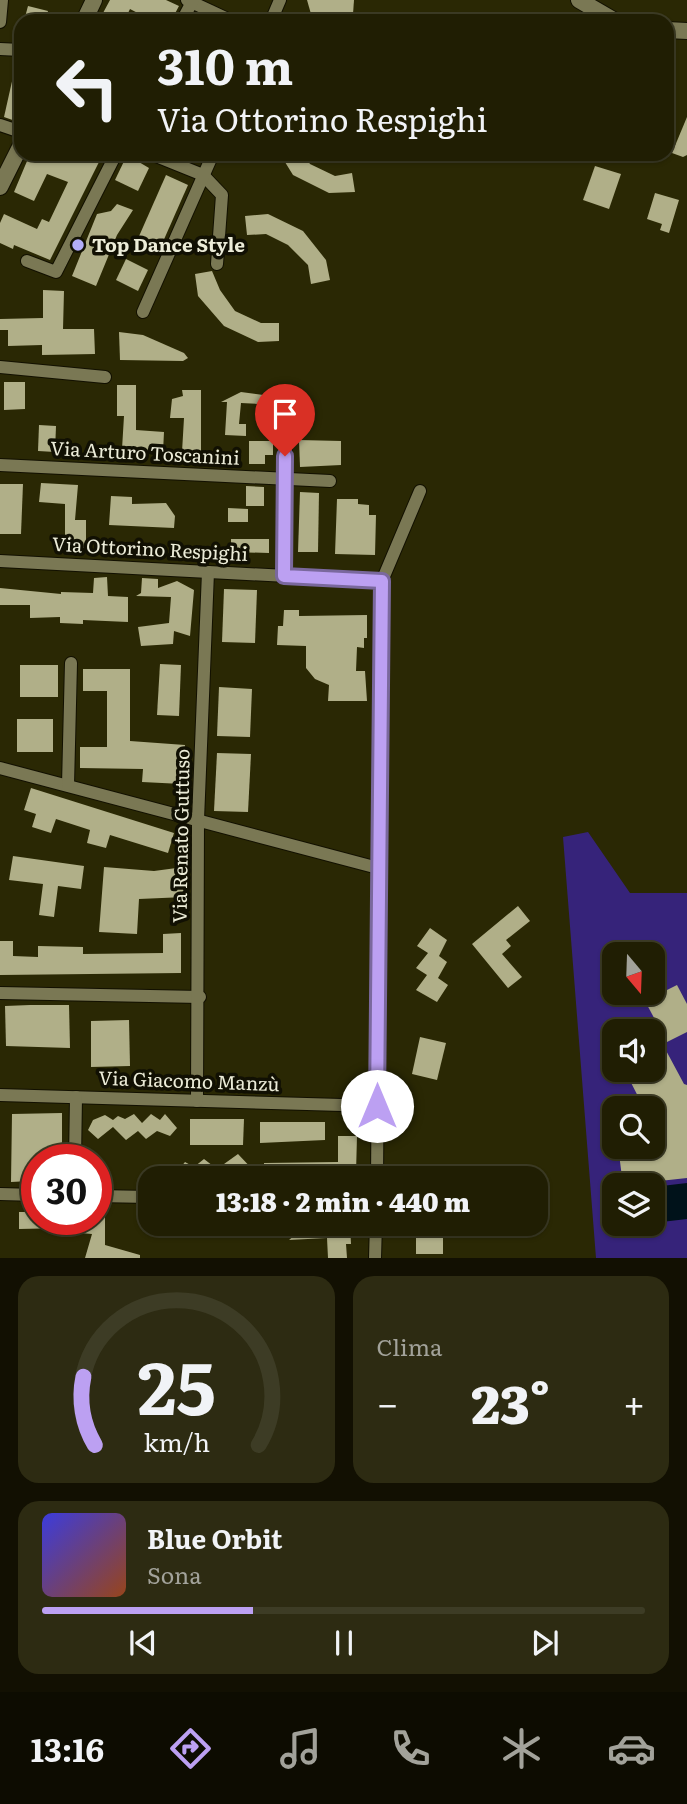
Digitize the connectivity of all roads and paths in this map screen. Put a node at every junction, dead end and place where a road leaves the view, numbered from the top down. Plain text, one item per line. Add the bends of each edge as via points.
1 (2, 0) edge
2 (579, 0) edge
3 (191, 1) edge
4 (218, 14) edge
5 (603, 14) edge
6 (0, 22) edge
7 (14, 159) edge
8 (112, 161) edge
9 (168, 161) edge
10 (210, 161) edge
11 (203, 175) junction
12 (0, 187) edge
13 (27, 261) dead end
14 (216, 264) dead end
15 (143, 312) dead end
16 (0, 367) edge
17 (104, 377) dead end
18 (286, 410) dead end
19 (0, 465) edge
20 (285, 479) junction
21 (330, 481) dead end
22 (420, 492) dead end
23 (0, 561) edge
24 (208, 572) junction
25 (284, 576) junction
26 (382, 581) junction
27 (71, 663) dead end
28 (0, 768) edge
29 (68, 785) junction
30 (198, 820) junction
31 (378, 868) junction
32 (0, 993) edge
33 (200, 997) junction
34 (0, 1095) edge
35 (76, 1097) junction
36 (197, 1101) junction
37 (377, 1106) junction
38 (75, 1144) edge
39 (377, 1166) edge
40 (0, 1194) edge
41 (21, 1195) edge
42 (112, 1196) edge
43 (138, 1197) edge
44 (375, 1236) edge
45 (374, 1258) edge

1 - 6 street
2 - 5 street
3 - 4 street
7 - 12 street
8 - 13 street via 56,272
9 - 11 street
10 - 11 street
11 - 14 street via 222,195
11 - 15 street
16 - 17 street
18 - 20 street
19 - 20 street, Via Arturo Toscanini
20 - 21 street, Via Arturo Toscanini
20 - 25 street
22 - 26 street
23 - 24 street, Via Ottorino Respighi
24 - 25 street, Via Ottorino Respighi
24 - 30 street, Via Renato Guttuso
25 - 26 street, Via Ottorino Respighi
26 - 31 street
27 - 29 street
28 - 29 street
29 - 30 street
30 - 31 street
30 - 33 street, Via Renato Guttuso
31 - 37 street
32 - 33 street
33 - 36 street, Via Renato Guttuso
34 - 35 street, Via Giacomo Manzù
35 - 36 street, Via Giacomo Manzù
35 - 38 street
36 - 37 street, Via Giacomo Manzù
37 - 39 street
40 - 41 street
42 - 43 street
44 - 45 street

